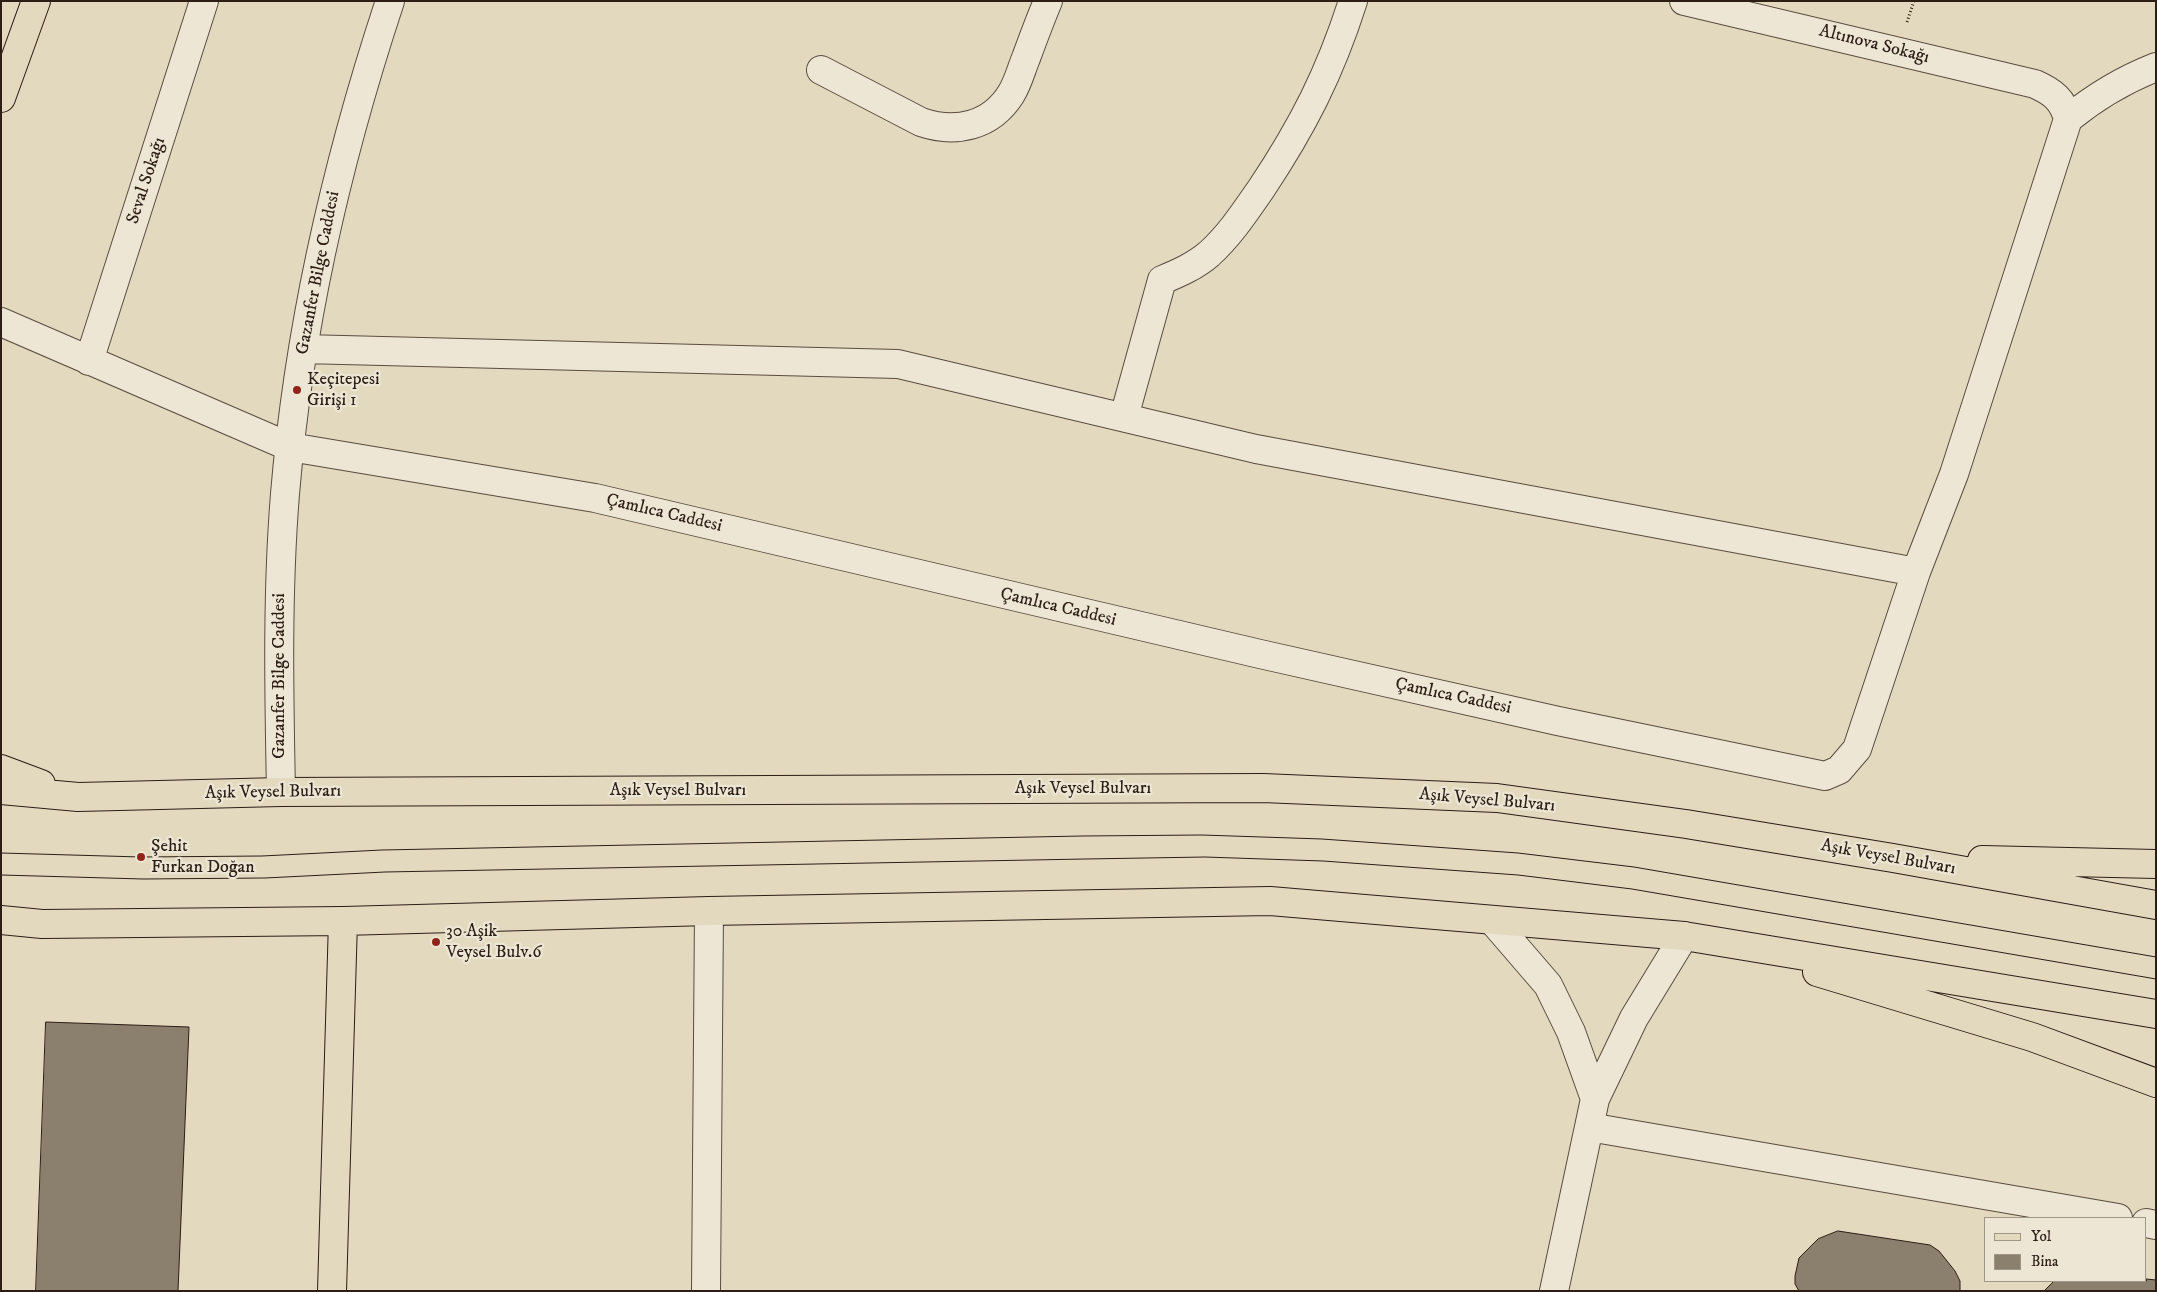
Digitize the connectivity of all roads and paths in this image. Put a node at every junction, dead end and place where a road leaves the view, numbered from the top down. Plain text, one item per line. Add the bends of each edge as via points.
1 (36, 1) edge
2 (204, 1) edge
3 (390, 1) edge
4 (1048, 1) edge
5 (1353, 1) edge
6 (1684, 1) edge
7 (2156, 67) edge
8 (821, 70) dead end
9 (1, 98) edge
10 (2064, 109) junction
11 (1, 322) edge
12 (303, 349) junction
13 (89, 361) junction
14 (1124, 417) junction
15 (290, 447) junction
16 (1916, 572) junction
17 (1, 769) edge
18 (1, 790) edge
19 (281, 792) junction
20 (78, 797) junction
21 (1893, 858) junction
22 (2156, 864) edge
23 (2156, 905) edge
24 (709, 911) junction
25 (1, 920) edge
26 (1492, 920) junction
27 (343, 921) junction
28 (42, 924) junction
29 (1, 931) edge
30 (1684, 936) junction
31 (1710, 940) junction
32 (2156, 1014) edge
33 (2156, 1083) edge
34 (1595, 1099) junction
35 (1589, 1127) junction
36 (2112, 1217) edge
37 (332, 1291) edge
38 (706, 1291) edge
39 (1554, 1291) edge

1 - 9 main road
2 - 13 street, Seval Sokağı
3 - 12 street, Gazanfer Bilge Caddesi via 331,202
4 - 8 street via 1012,92 988,119 971,126 937,128
5 - 14 street via 1315,100 1282,158 1228,236 1186,270 1162,280
6 - 10 street, Altınova Sokağı via 2035,84 2048,90
7 - 10 street
10 - 16 street via 1954,474
11 - 13 street, Çamlıca Caddesi
12 - 14 street via 898,364
12 - 15 street, Gazanfer Bilge Caddesi
13 - 15 street, Çamlıca Caddesi
14 - 16 street via 1256,449
15 - 16 street, Çamlıca Caddesi via 595,498 1260,654 1825,776 1839,770 1858,749
15 - 19 street, Gazanfer Bilge Caddesi via 280,598
17 - 20 main road
18 - 20 main road, Aşık Veysel Bulvarı
19 - 20 main road, Aşık Veysel Bulvarı
19 - 21 main road, Aşık Veysel Bulvarı via 1263,788 1497,798 1686,824
21 - 22 main road
21 - 23 main road, Aşık Veysel Bulvarı
24 - 26 main road via 1270,901
24 - 27 main road
24 - 38 street
25 - 28 main road
26 - 30 main road
26 - 34 street via 1548,985
27 - 28 main road
27 - 37 main road
28 - 29 main road
30 - 31 main road
30 - 34 street via 1634,1018
31 - 32 main road
31 - 33 main road via 2032,1037
34 - 35 street
35 - 36 street
35 - 39 street

